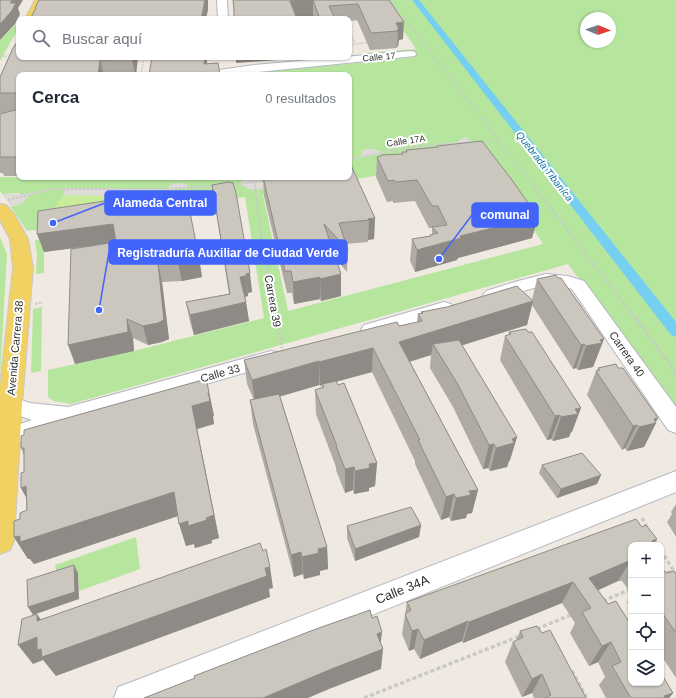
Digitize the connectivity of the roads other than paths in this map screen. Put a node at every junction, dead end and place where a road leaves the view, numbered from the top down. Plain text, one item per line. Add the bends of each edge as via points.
1 (40, 0) edge
2 (222, 0) edge
3 (32, 16) edge
4 (226, 16) edge
5 (353, 50) edge
6 (411, 54) dead end
7 (309, 60) edge
8 (213, 72) edge
9 (2, 205) edge
10 (355, 334) edge
11 (287, 353) edge
12 (5, 405) edge
13 (70, 415) junction
14 (676, 424) edge
15 (4, 438) edge
16 (676, 481) edge
17 (0, 541) edge
18 (129, 698) edge

1 - 3 main road
2 - 4 street
5 - 6 street, Calle 17
7 - 8 street, Calle 17 via 224,68
9 - 12 main road, Avenida Carrera 38 via 19,239 23,268
10 - 14 street, Carrera 40 via 560,278 578,285
11 - 13 street, Calle 33
12 - 13 street, Calle 33 via 28,411
12 - 15 main road, Avenida Carrera 38
13 - 15 street, Calle 33
15 - 17 main road, Avenida Carrera 38
16 - 18 street, Calle 34A

